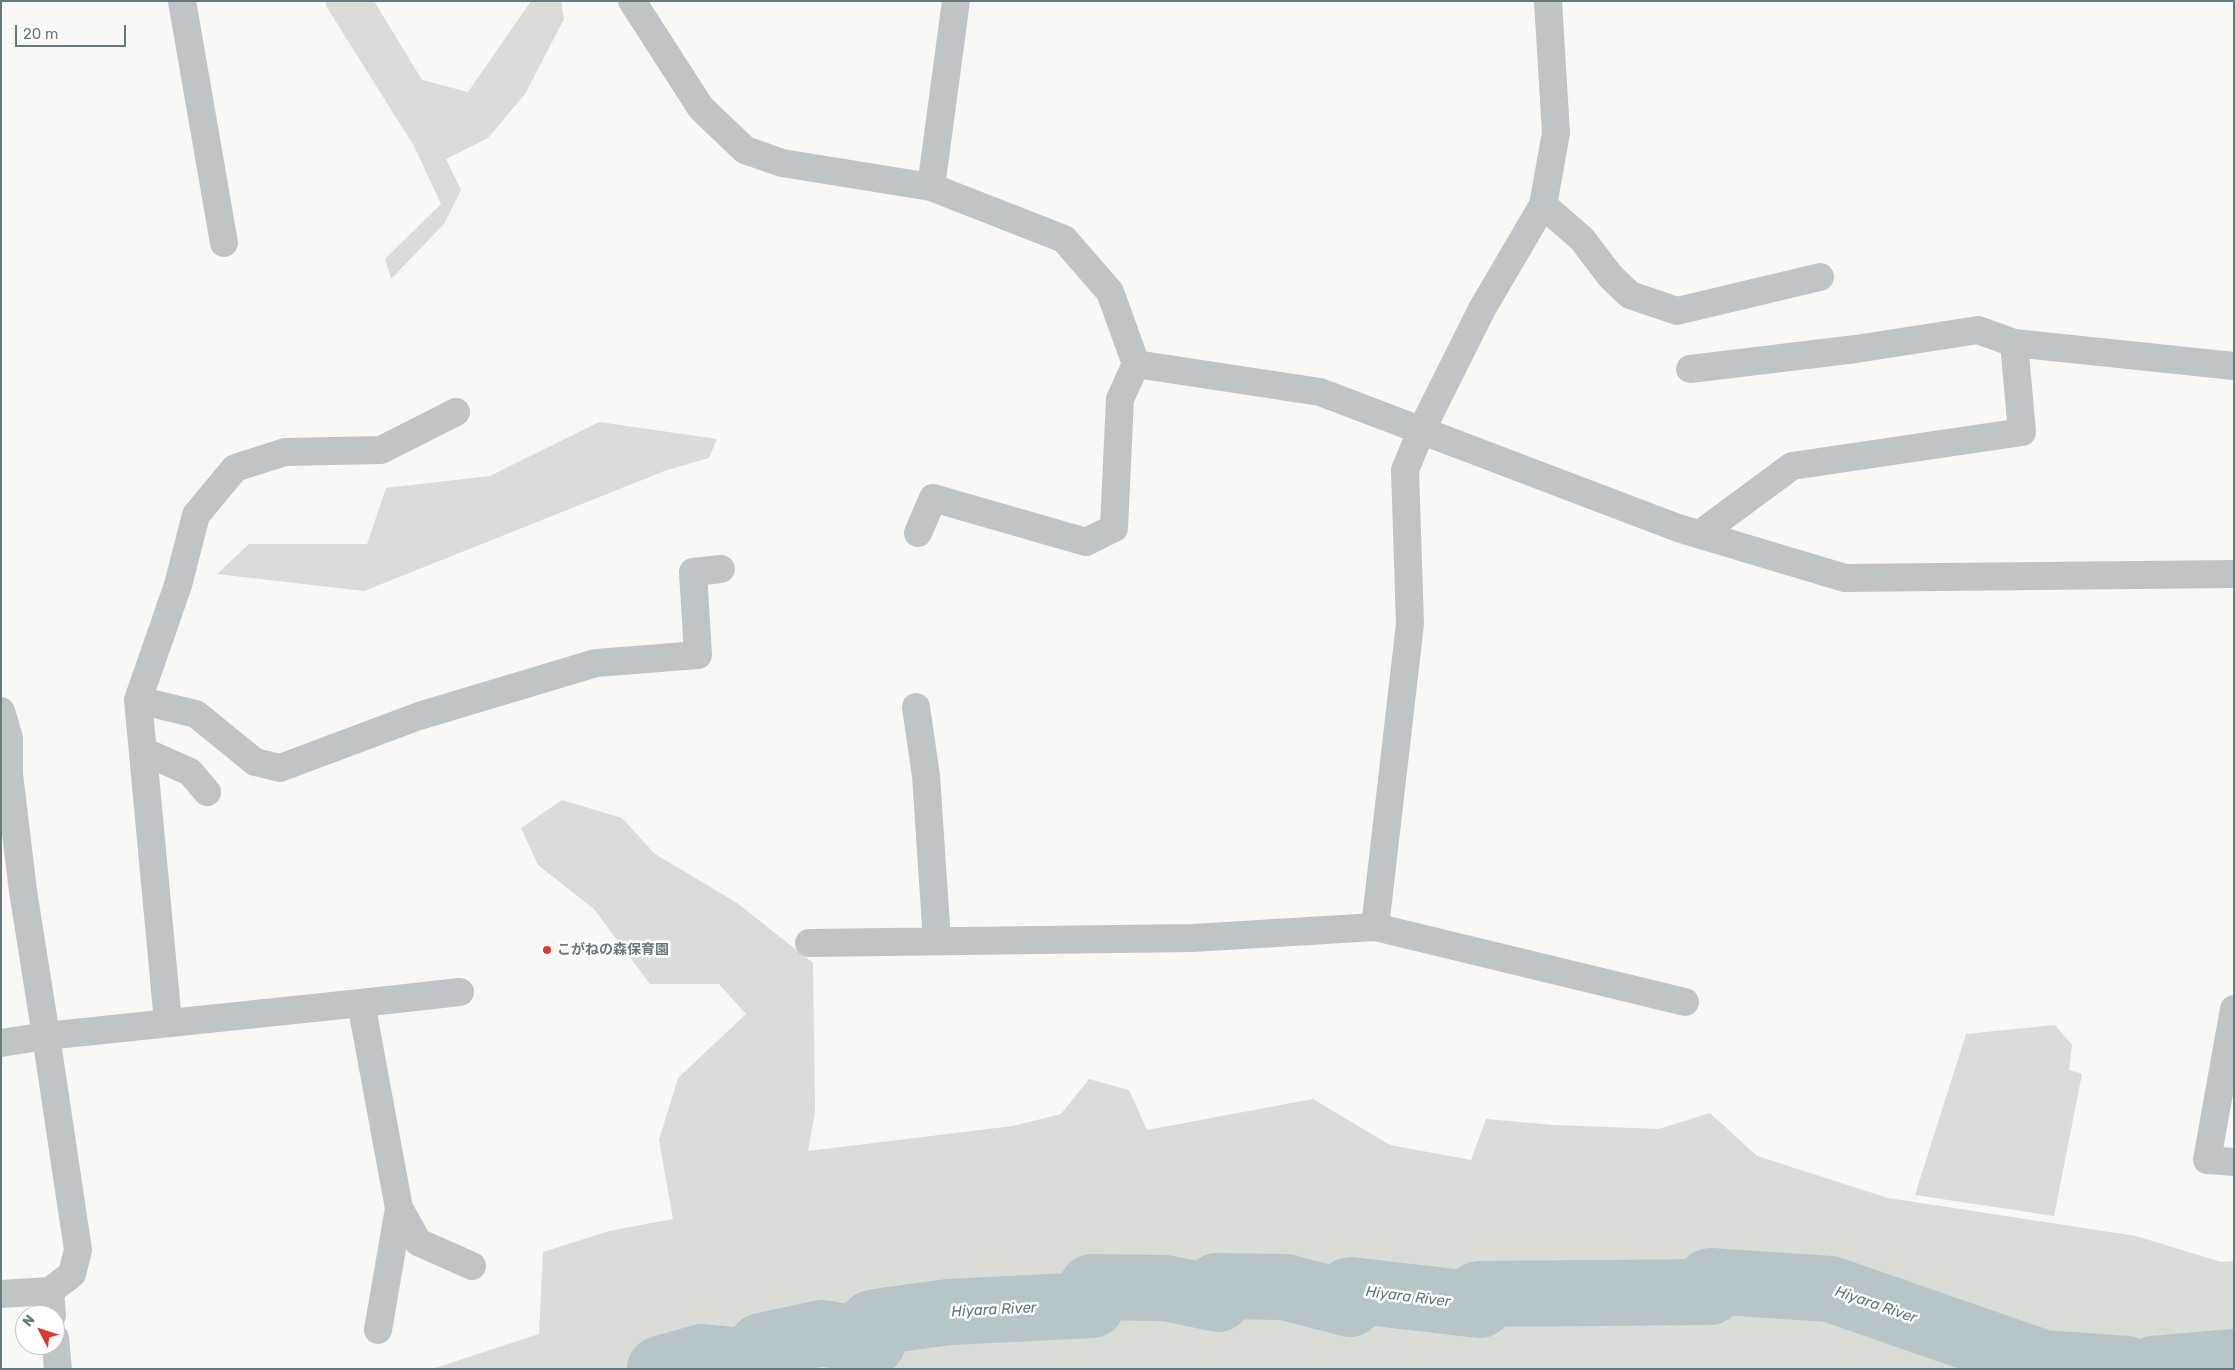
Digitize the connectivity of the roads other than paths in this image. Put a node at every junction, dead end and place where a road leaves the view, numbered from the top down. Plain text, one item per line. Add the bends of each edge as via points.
1 (182, 1) edge
2 (632, 1) edge
3 (956, 1) edge
4 (1548, 1) edge
5 (931, 186) junction
6 (1543, 205) junction
7 (224, 243) dead end
8 (1820, 277) dead end
9 (2014, 343) junction
10 (1136, 364) junction
11 (2234, 366) edge
12 (1690, 369) dead end
13 (456, 412) dead end
14 (1421, 431) junction
15 (918, 533) dead end
16 (1700, 534) junction
17 (720, 569) dead end
18 (2234, 574) edge
19 (138, 700) junction
20 (916, 707) dead end
21 (1, 711) edge
22 (143, 751) junction
23 (5, 774) edge
24 (207, 792) dead end
25 (1375, 927) junction
26 (937, 941) junction
27 (809, 943) dead end
28 (460, 992) dead end
29 (361, 1002) junction
30 (1685, 1002) dead end
31 (2234, 1009) edge
32 (168, 1022) junction
33 (46, 1036) junction
34 (1, 1043) edge
35 (2234, 1162) edge
36 (400, 1208) junction
37 (472, 1266) dead end
38 (1, 1294) edge
39 (51, 1303) edge
40 (378, 1330) dead end
41 (57, 1355) edge
42 (58, 1369) edge

1 - 7 street
2 - 5 street via 701,108 745,150 782,163
3 - 5 street
4 - 6 street via 1556,133
5 - 10 street via 1064,239 1110,292
6 - 8 street via 1582,239 1610,277 1630,295 1677,311
6 - 14 street via 1482,309
9 - 11 street
9 - 12 street via 1978,330
9 - 16 street via 2022,432 1792,466
10 - 14 street via 1320,392
10 - 15 street via 1120,398 1114,528 1086,542 933,498
13 - 19 street via 381,450 285,452 235,468 196,515 178,586
14 - 16 street
14 - 25 street via 1405,470 1410,624
16 - 18 street via 1845,578
17 - 19 street via 693,572 698,655 596,663 419,716 280,768 255,762 196,714
19 - 22 street
20 - 26 street via 926,776
21 - 23 street via 9,738
22 - 24 street via 190,772
22 - 32 street
23 - 33 street
25 - 26 street via 1193,938
25 - 30 street
26 - 27 street
28 - 29 street
29 - 32 street
29 - 36 street
31 - 35 street via 2207,1160
32 - 33 street
33 - 34 street
33 - 39 street via 78,1250 72,1274
36 - 37 street via 418,1242
36 - 40 street
38 - 39 street
41 - 42 street

